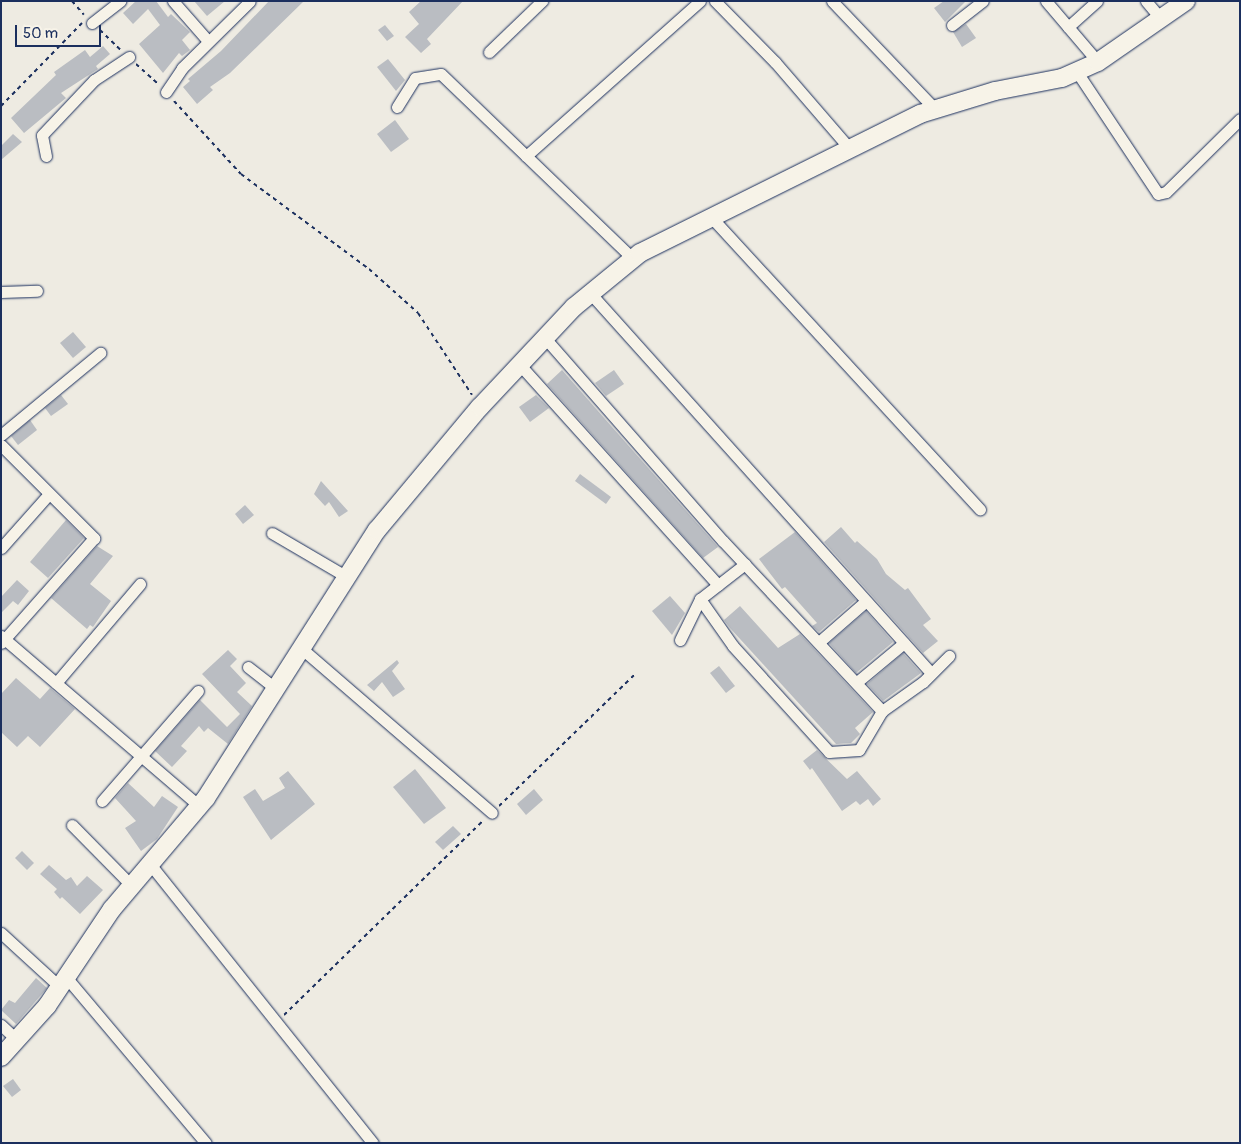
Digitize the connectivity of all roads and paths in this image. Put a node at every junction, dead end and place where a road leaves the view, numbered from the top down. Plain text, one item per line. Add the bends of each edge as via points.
1 (72, 1) edge
2 (120, 1) edge
3 (173, 1) edge
4 (250, 1) edge
5 (542, 1) edge
6 (700, 1) edge
7 (715, 1) edge
8 (832, 1) edge
9 (983, 1) edge
10 (1046, 1) edge
11 (1097, 1) edge
12 (1146, 1) edge
13 (1186, 1) edge
14 (1162, 20) junction
15 (92, 23) joint
16 (952, 25) dead end
17 (1068, 27) junction
18 (208, 41) junction
19 (489, 52) dead end
20 (129, 57) junction
21 (1098, 62) junction
22 (1077, 72) junction
23 (166, 92) junction
24 (1, 106) edge
25 (397, 107) dead end
26 (935, 109) junction
27 (1240, 119) edge
28 (851, 150) junction
29 (46, 156) dead end
30 (526, 156) junction
31 (712, 218) junction
32 (633, 259) junction
33 (38, 291) dead end
34 (1, 292) edge
35 (591, 294) junction
36 (546, 338) junction
37 (100, 353) dead end
38 (520, 365) junction
39 (480, 407) junction
40 (1, 435) edge
41 (1, 445) edge
42 (48, 495) junction
43 (980, 509) dead end
44 (272, 533) dead end
45 (1, 548) edge
46 (744, 564) junction
47 (347, 577) junction
48 (140, 584) dead end
49 (718, 585) junction
50 (700, 599) junction
51 (866, 601) junction
52 (2, 639) edge
53 (680, 640) dead end
54 (820, 642) junction
55 (904, 643) junction
56 (302, 648) junction
57 (948, 656) dead end
58 (248, 667) dead end
59 (931, 673) junction
60 (635, 674) dead end
61 (856, 682) junction
62 (56, 683) junction
63 (276, 688) junction
64 (198, 691) dead end
65 (882, 711) junction
66 (141, 756) junction
67 (102, 801) dead end
68 (199, 806) junction
69 (492, 813) junction
70 (72, 825) dead end
71 (150, 864) junction
72 (132, 886) junction
73 (1, 933) edge
74 (63, 982) junction
75 (277, 1021) junction
76 (1, 1025) edge
77 (17, 1040) junction
78 (1, 1058) edge
79 (206, 1143) edge
80 (372, 1143) edge

1 - 24 path via 87,18
2 - 15 street
3 - 18 street
4 - 18 street
5 - 19 street
6 - 30 street
7 - 28 street via 775,62
8 - 26 street
9 - 16 street
10 - 17 street
11 - 17 street
12 - 14 street
13 - 14 main road
14 - 21 main road
15 - 20 path
17 - 21 street
18 - 23 street
20 - 23 path
20 - 29 street via 94,80 42,135
21 - 22 main road
22 - 26 main road
22 - 27 street via 1158,194 1166,192
23 - 39 path via 241,174 369,269 418,313
25 - 30 street via 415,78 441,74
26 - 28 main road
28 - 31 main road
30 - 32 street
31 - 32 main road
31 - 43 street
32 - 35 main road
33 - 34 street
35 - 36 main road
35 - 51 street
36 - 38 main road
36 - 46 street
37 - 40 street
38 - 39 main road
38 - 49 street
39 - 47 main road via 377,530
41 - 42 street
42 - 45 street
42 - 52 street via 79,519 94,538
44 - 47 street
46 - 49 street
46 - 54 street
47 - 56 main road
48 - 62 street
49 - 50 street
50 - 53 street
50 - 65 street via 733,646 829,752 859,750
51 - 54 street
51 - 55 street
52 - 62 street
54 - 61 street
55 - 59 street
55 - 61 street
56 - 63 main road
56 - 69 street
57 - 59 street
58 - 63 street
59 - 65 street
60 - 69 path
61 - 65 street
62 - 66 street
63 - 68 main road
64 - 66 street
66 - 67 street
66 - 68 street
68 - 71 main road
69 - 75 path
70 - 72 street
71 - 72 main road
71 - 75 street
72 - 74 main road via 112,909
73 - 74 street
74 - 77 main road
74 - 79 street
75 - 80 street via 340,1106
76 - 77 street
77 - 78 main road

